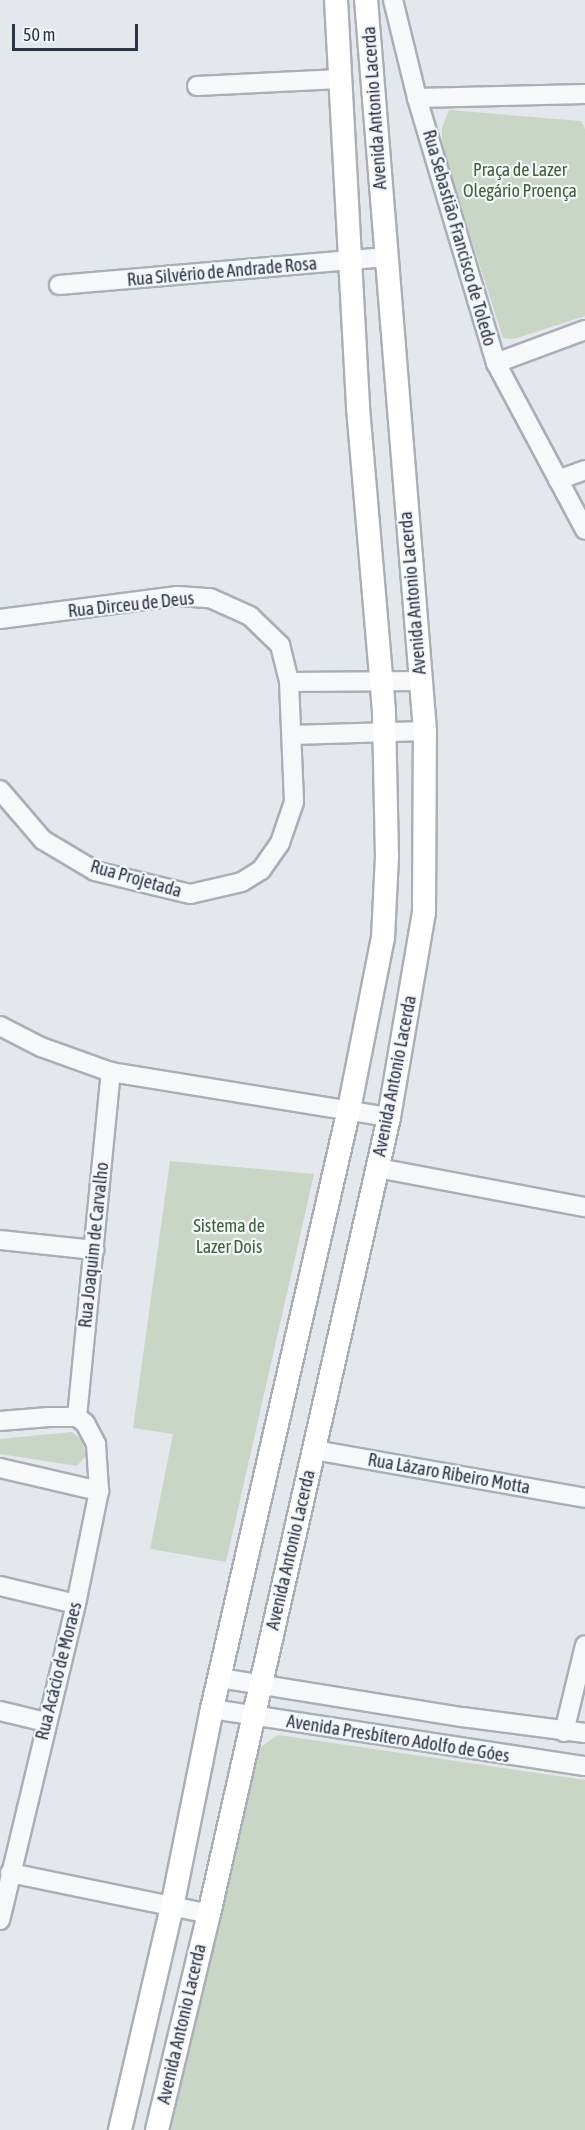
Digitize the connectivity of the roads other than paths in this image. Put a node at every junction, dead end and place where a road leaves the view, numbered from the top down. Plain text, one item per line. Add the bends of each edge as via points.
1 (336, 0) edge
2 (366, 0) edge
3 (393, 0) edge
4 (340, 79) junction
5 (197, 86) dead end
6 (585, 94) edge
7 (417, 98) junction
8 (386, 257) junction
9 (349, 262) junction
10 (59, 285) dead end
11 (585, 330) edge
12 (496, 363) junction
13 (585, 470) edge
14 (558, 480) junction
15 (585, 530) edge
16 (0, 619) edge
17 (421, 681) junction
18 (289, 682) junction
19 (382, 682) junction
20 (425, 731) junction
21 (384, 733) junction
22 (292, 735) junction
23 (0, 790) edge
24 (0, 1026) edge
25 (111, 1072) junction
26 (349, 1109) junction
27 (389, 1117) junction
28 (378, 1168) junction
29 (585, 1207) edge
30 (0, 1240) edge
31 (94, 1250) junction
32 (81, 1420) junction
33 (0, 1421) edge
34 (314, 1450) junction
35 (0, 1468) edge
36 (99, 1491) junction
37 (585, 1498) edge
38 (0, 1586) edge
39 (76, 1604) junction
40 (585, 1645) edge
41 (219, 1678) junction
42 (260, 1685) junction
43 (212, 1709) junction
44 (0, 1711) edge
45 (253, 1717) junction
46 (46, 1722) junction
47 (564, 1732) junction
48 (585, 1733) edge
49 (585, 1766) edge
50 (9, 1873) junction
51 (172, 1907) junction
52 (208, 1914) junction
53 (0, 1920) edge
54 (120, 2130) edge
55 (157, 2130) edge

1 - 4 main road, Avenida Antonio Lacerda
2 - 8 main road, Avenida Antonio Lacerda
3 - 7 street, Rua Sebastião Francisco de Toledo
4 - 5 street
4 - 9 main road, Avenida Antonio Lacerda
6 - 7 street
7 - 12 street, Rua Sebastião Francisco de Toledo
8 - 9 street, Rua Silvério de Andrade Rosa
8 - 17 main road, Avenida Antonio Lacerda
9 - 10 street, Rua Silvério de Andrade Rosa
9 - 19 main road, Avenida Antonio Lacerda
11 - 12 street
12 - 14 street, Rua Sebastião Francisco de Toledo
13 - 14 street
14 - 15 street, Rua Sebastião Francisco de Toledo
16 - 18 street, Rua Dirceu de Deus via 178,596 210,598 250,616 280,645
17 - 19 street
17 - 20 main road, Avenida Antonio Lacerda
18 - 19 street
18 - 22 street, Rua Dirceu de Deus
19 - 21 main road, Avenida Antonio Lacerda
20 - 21 street
20 - 27 main road, Avenida Antonio Lacerda via 424,912
21 - 22 street
21 - 26 main road, Avenida Antonio Lacerda via 387,857 383,938
22 - 23 street, Rua Projetada via 294,802 280,843 261,870 242,882 213,890 190,894 95,871 43,840
24 - 25 street via 41,1047
25 - 26 street
25 - 31 street, Rua Joaquim de Carvalho
26 - 27 street
26 - 41 main road, Avenida Antonio Lacerda
27 - 28 main road, Avenida Antonio Lacerda
28 - 29 street
28 - 34 main road, Avenida Antonio Lacerda
30 - 31 street
31 - 32 street, Rua Joaquim de Carvalho
32 - 33 street via 49,1417
32 - 36 street, Rua Acácio de Moraes via 96,1444
34 - 37 street, Rua Lázaro Ribeiro Motta
34 - 42 main road, Avenida Antonio Lacerda
35 - 36 street
36 - 39 street, Rua Acácio de Moraes
38 - 39 street
39 - 46 street, Rua Acácio de Moraes
40 - 47 street
41 - 42 street, Avenida Presbítero Adolfo de Góes
41 - 43 main road, Avenida Antonio Lacerda
42 - 45 main road, Avenida Antonio Lacerda
42 - 47 street, Avenida Presbítero Adolfo de Góes
43 - 45 street, Avenida Presbítero Adolfo de Góes
43 - 51 main road, Avenida Antonio Lacerda
44 - 46 street
45 - 49 street, Avenida Presbítero Adolfo de Góes
45 - 52 main road, Avenida Antonio Lacerda
46 - 50 street, Rua Acácio de Moraes
47 - 48 street, Avenida Presbítero Adolfo de Góes
50 - 51 street
50 - 53 street, Rua Acácio de Moraes
51 - 52 street
51 - 54 main road, Avenida Antonio Lacerda
52 - 55 main road, Avenida Antonio Lacerda

